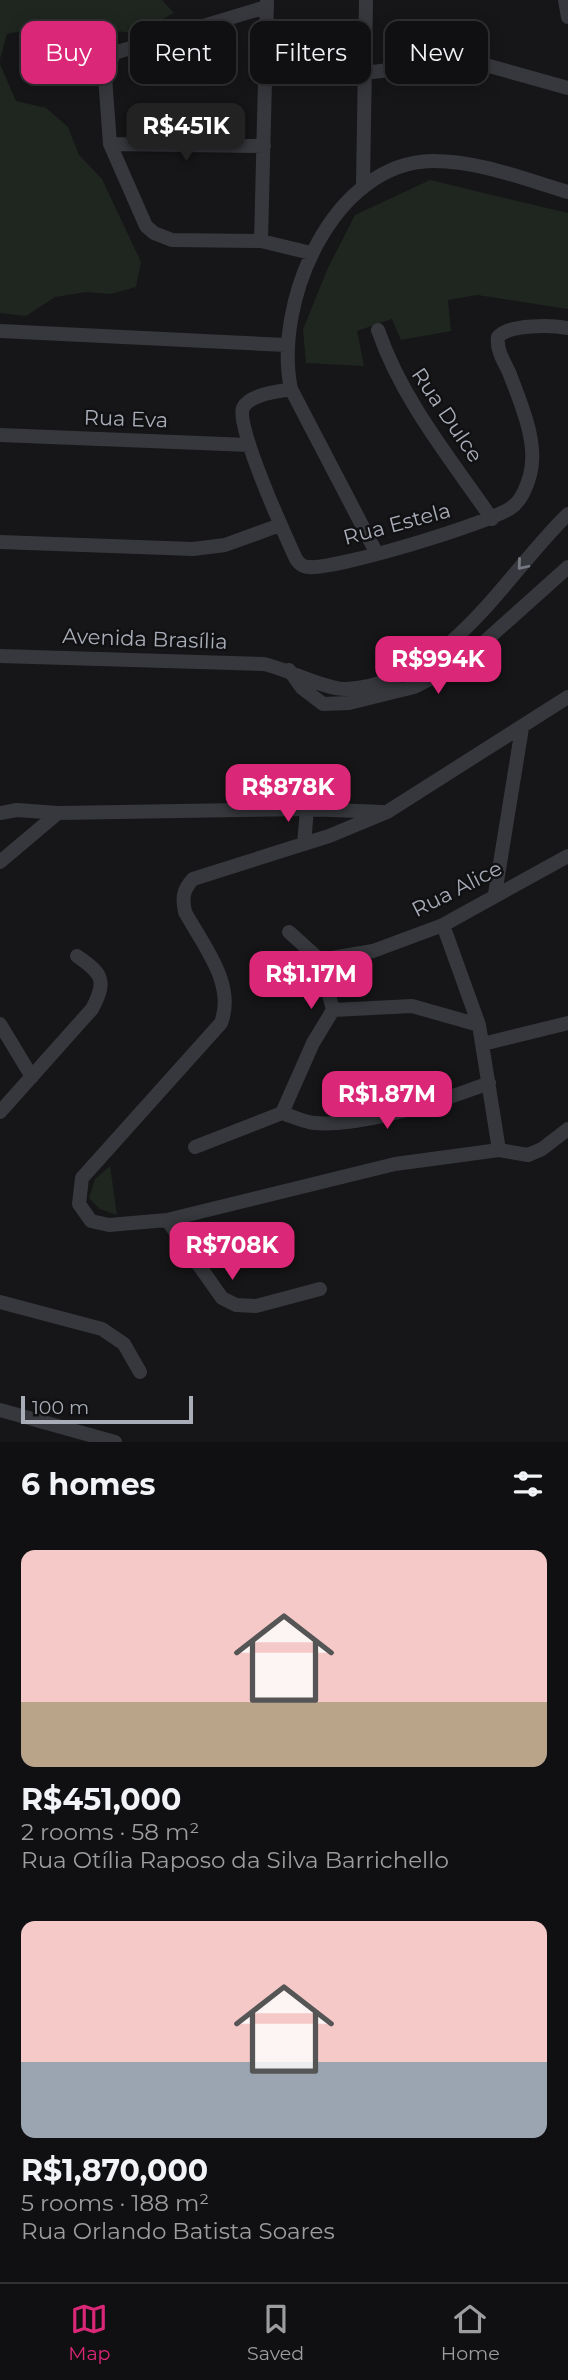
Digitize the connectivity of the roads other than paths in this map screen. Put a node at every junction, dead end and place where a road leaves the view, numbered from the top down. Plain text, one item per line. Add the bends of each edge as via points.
1 (366, 0) edge
2 (565, 0) edge
3 (266, 4) edge
4 (568, 17) edge
5 (365, 21) edge
6 (371, 72) edge
7 (364, 84) edge
8 (568, 88) edge
9 (110, 144) junction
10 (264, 146) junction
11 (363, 185) junction
12 (568, 192) edge
13 (261, 241) junction
14 (311, 253) junction
15 (568, 328) edge
16 (378, 330) dead end
17 (0, 331) edge
18 (286, 345) junction
19 (291, 389) junction
20 (0, 435) edge
21 (249, 445) junction
22 (568, 514) edge
23 (492, 519) junction
24 (281, 525) junction
25 (0, 542) edge
26 (377, 554) junction
27 (568, 567) edge
28 (568, 579) edge
29 (552, 583) junction
30 (0, 656) edge
31 (346, 696) junction
32 (568, 696) edge
33 (522, 728) junction
34 (0, 802) edge
35 (307, 808) junction
36 (17, 810) junction
37 (387, 812) junction
38 (0, 813) edge
39 (58, 813) junction
40 (23, 842) junction
41 (304, 844) junction
42 (568, 856) edge
43 (0, 862) edge
44 (495, 894) junction
45 (443, 925) junction
46 (289, 932) dead end
47 (77, 956) dead end
48 (320, 960) junction
49 (333, 1010) junction
50 (568, 1023) edge
51 (0, 1024) edge
52 (479, 1025) junction
53 (483, 1044) junction
54 (32, 1077) junction
55 (489, 1083) junction
56 (0, 1112) edge
57 (282, 1113) junction
58 (568, 1129) edge
59 (195, 1147) dead end
60 (499, 1150) junction
61 (167, 1220) junction
62 (320, 1289) dead end
63 (0, 1303) edge
64 (140, 1372) dead end
65 (0, 1410) edge
66 (115, 1442) edge

1 - 5 street
2 - 4 street
3 - 9 street via 114,53 105,77
3 - 10 street
6 - 8 street via 447,63 486,65
7 - 11 street
9 - 10 street
9 - 13 street via 140,215 154,233 172,240
10 - 13 street
11 - 12 street via 404,166 432,161 480,166
11 - 14 street
13 - 14 street
14 - 18 street
15 - 23 street, Rua Estela via 532,327 502,332 498,337 533,455 522,496
16 - 23 street, Rua Dulce via 403,390
17 - 18 street
18 - 19 street
19 - 21 street via 251,399 243,407
19 - 26 street
20 - 21 street, Rua Eva
21 - 24 street
22 -> 31 street via 489,604 433,655 400,675
23 - 26 street, Rua Estela
24 - 25 street via 225,545 193,549
24 - 26 street, Rua Estela via 301,565 312,568
27 - 29 street
28 - 29 street
29 - 31 street via 503,629 450,669 414,687
30 - 31 street, Avenida Brasília via 264,664 288,669
32 - 33 street
33 - 37 street
33 - 44 street
34 - 36 street
35 - 37 street
35 - 39 street
35 - 41 street
36 - 38 street
36 - 39 street
36 - 40 street via 28,826
37 - 41 street
39 - 40 street
40 - 43 street
41 - 61 street via 194,879 185,888 185,912 223,982 226,1010 221,1023 91,1166 78,1192 79,1204 91,1221
42 - 44 street, Rua Alice
44 - 45 street, Rua Alice
45 - 48 street, Rua Alice via 373,951
45 - 52 street
46 - 48 street
47 - 54 street via 96,969 100,993 92,1009
48 - 49 street
49 - 52 street via 412,1006
49 - 57 street
50 - 53 street
51 - 54 street
52 - 53 street
53 - 55 street
54 - 56 street
55 - 57 street via 413,1108 344,1121 312,1123
55 - 60 street
57 - 59 street
58 - 60 street via 528,1155
60 - 61 street via 396,1164
61 - 62 street via 222,1298 236,1305 256,1306
63 - 64 street via 102,1328 124,1344
65 - 66 street

